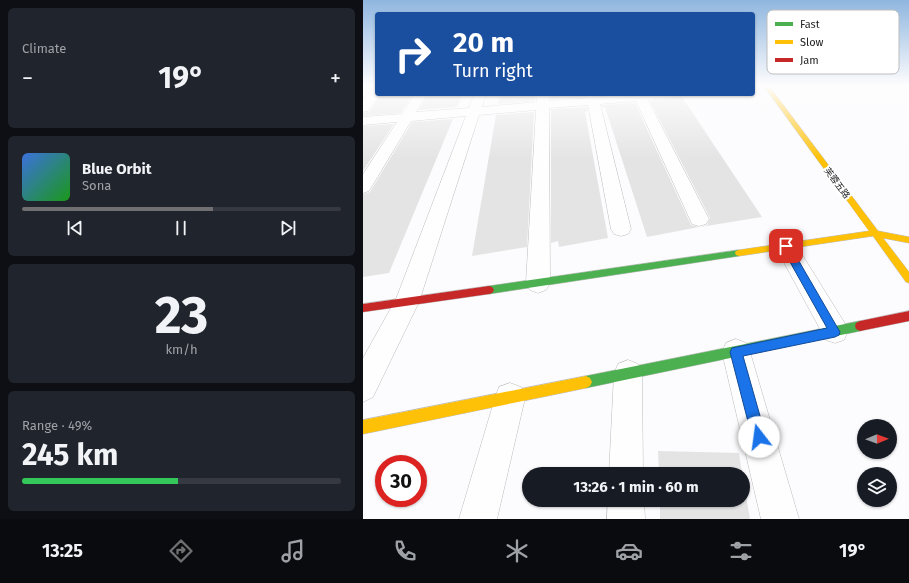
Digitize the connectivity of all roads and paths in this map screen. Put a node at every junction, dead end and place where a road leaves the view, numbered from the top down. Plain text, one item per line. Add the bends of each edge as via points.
1 (411, 110) edge
2 (439, 110) edge
3 (474, 110) edge
4 (543, 110) edge
5 (596, 110) edge
6 (647, 110) edge
7 (783, 110) edge
8 (407, 117) junction
9 (363, 120) edge
10 (363, 187) edge
11 (699, 219) dead end
12 (621, 229) dead end
13 (875, 233) junction
14 (909, 240) edge
15 (786, 246) junction
16 (909, 279) edge
17 (538, 283) junction
18 (407, 302) junction
19 (363, 308) edge
20 (909, 316) edge
21 (835, 332) junction
22 (736, 352) junction
23 (628, 374) junction
24 (363, 387) edge
25 (510, 398) junction
26 (363, 428) edge
27 (626, 467) edge
28 (626, 507) edge
29 (479, 519) edge
30 (626, 519) edge
31 (780, 519) edge

1 - 8 street
2 - 8 street
3 - 18 street
4 - 17 street
5 - 12 street
6 - 11 street
7 - 13 street, 芙蓉五路
8 - 9 street
8 - 10 street
13 - 14 street
13 - 15 street
13 - 16 street, 芙蓉五路
15 - 17 street
15 - 21 street
17 - 18 street
18 - 19 street
18 - 24 street
20 - 21 street
21 - 22 street
22 - 23 street
22 - 31 street
23 - 25 street
23 - 27 street
25 - 26 street
25 - 29 street
28 - 30 street

